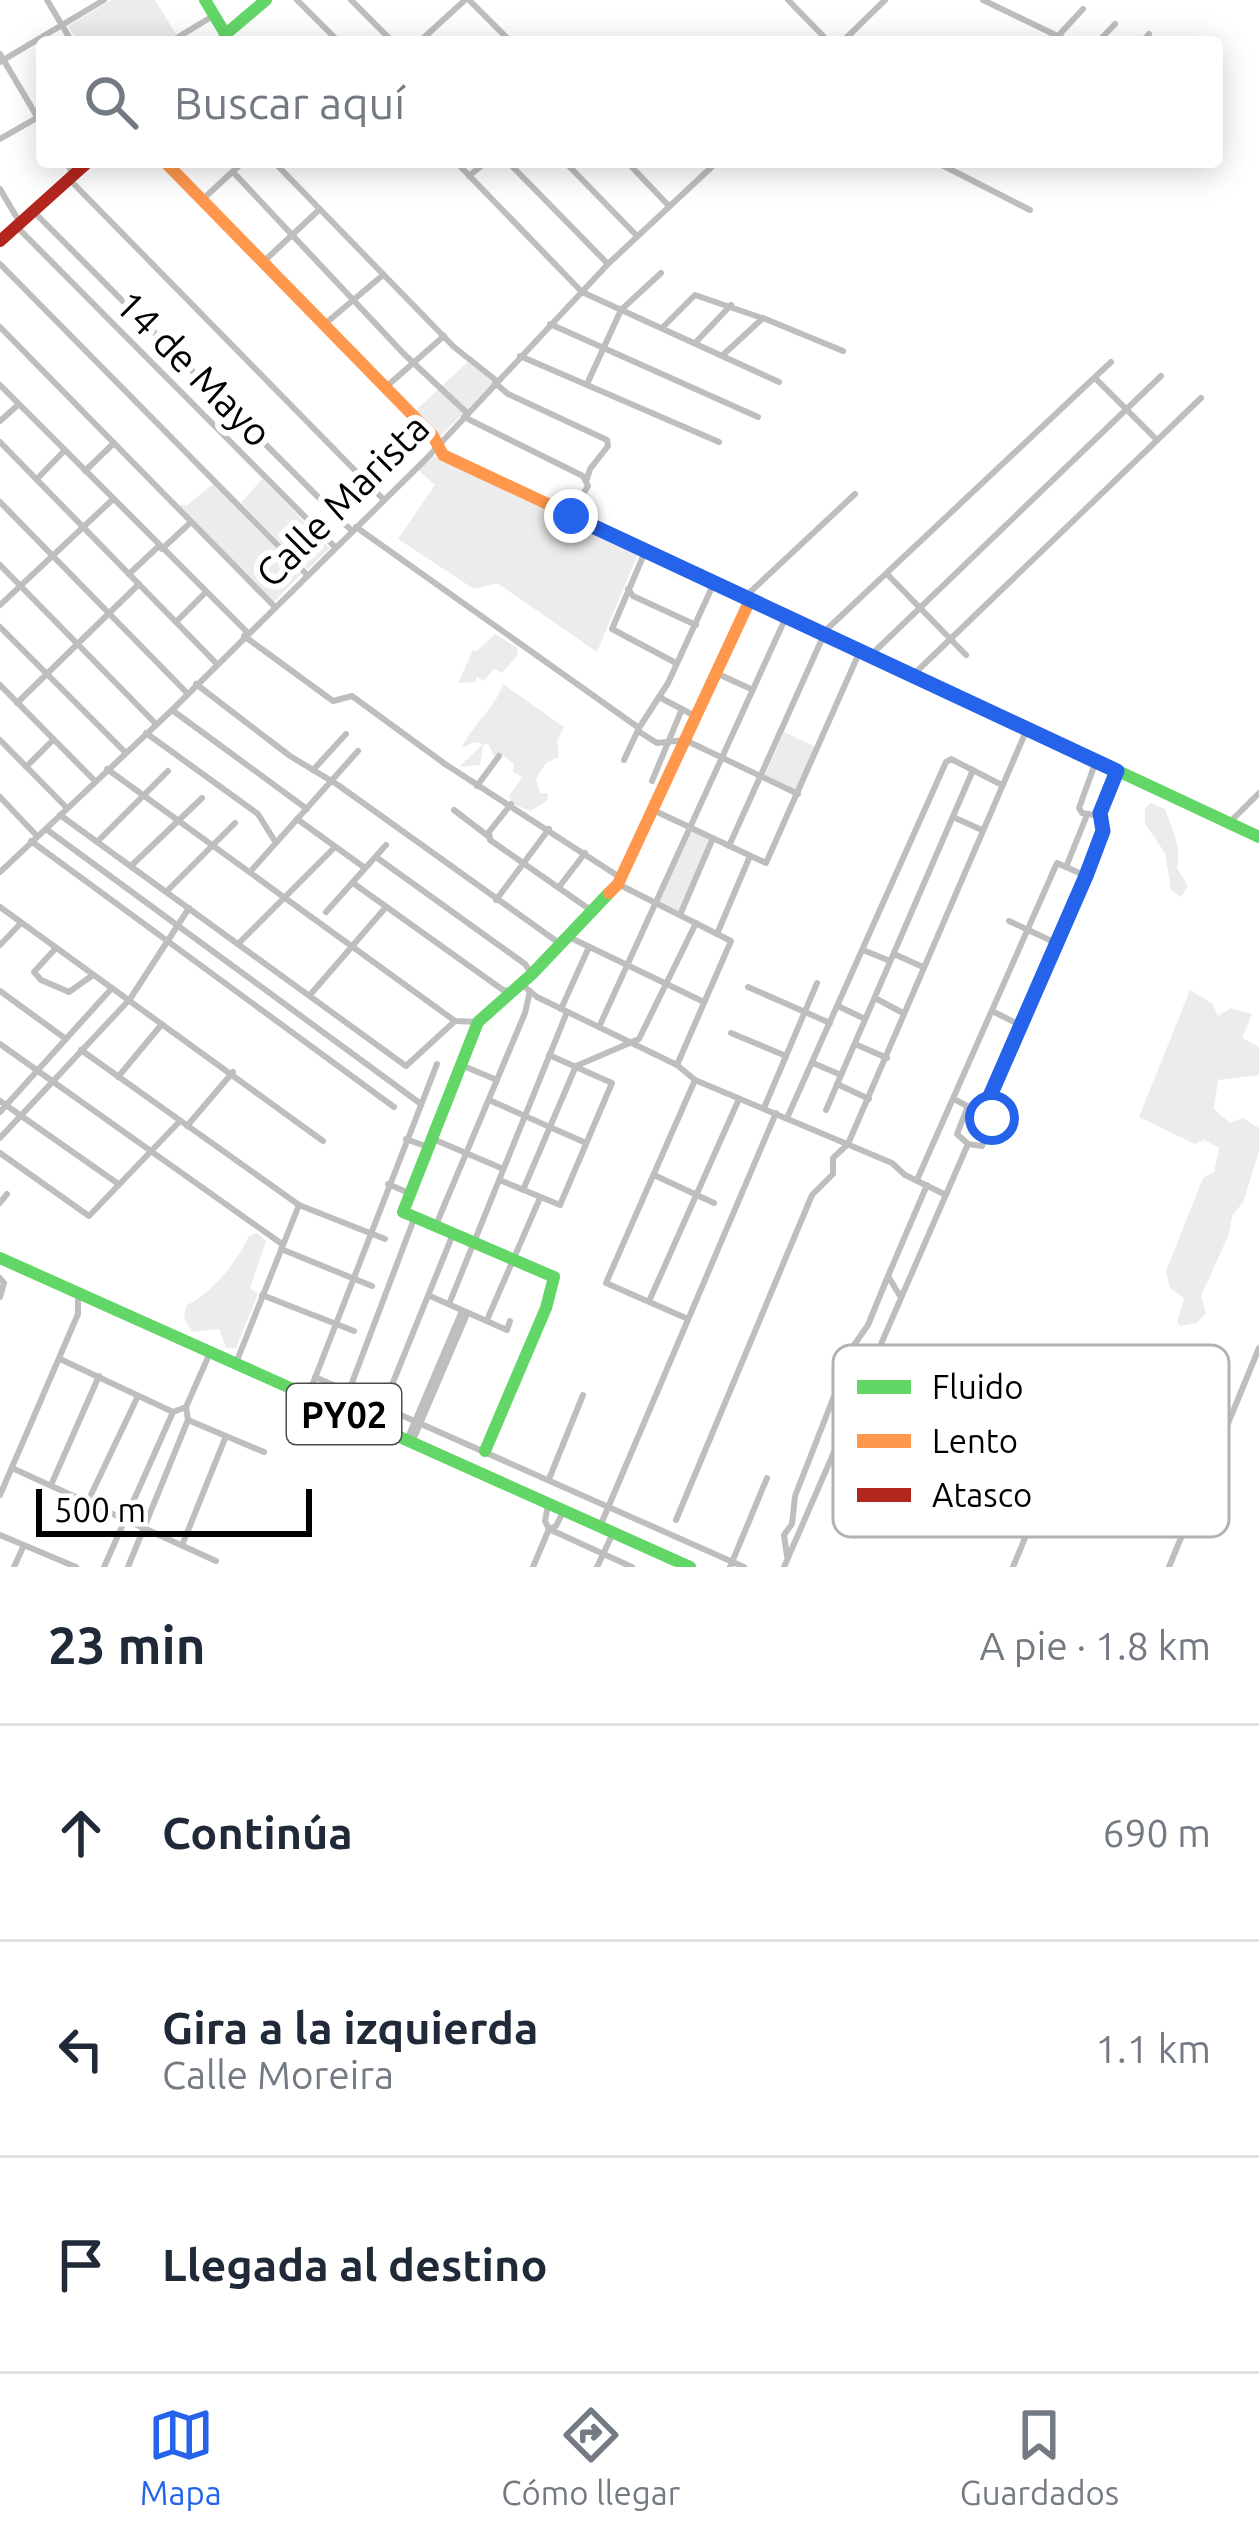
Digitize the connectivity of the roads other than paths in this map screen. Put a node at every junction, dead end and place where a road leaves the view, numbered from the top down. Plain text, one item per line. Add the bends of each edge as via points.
1 (47, 0) edge
2 (104, 0) edge
3 (205, 0) edge
4 (266, 0) edge
5 (297, 0) edge
6 (351, 0) edge
7 (367, 0) edge
8 (467, 0) edge
9 (788, 0) edge
10 (982, 0) edge
11 (878, 2) edge
12 (358, 8) junction
13 (1083, 9) dead end
14 (214, 15) junction
15 (62, 24) junction
16 (1115, 24) dead end
17 (40, 36) edge
18 (69, 36) edge
19 (180, 36) edge
20 (223, 36) edge
21 (226, 36) edge
22 (333, 36) edge
23 (387, 36) edge
24 (426, 36) edge
25 (505, 36) edge
26 (823, 36) edge
27 (847, 36) edge
28 (1058, 36) joint
29 (1104, 36) edge
30 (36, 38) edge
31 (1, 58) edge
32 (36, 113) edge
33 (36, 121) edge
34 (0, 139) edge
35 (175, 168) edge
36 (237, 168) edge
37 (280, 168) edge
38 (462, 168) edge
39 (479, 168) edge
40 (514, 168) edge
41 (571, 168) edge
42 (633, 168) edge
43 (710, 168) edge
44 (948, 168) edge
45 (69, 172) edge
46 (233, 172) junction
47 (470, 176) junction
48 (0, 189) edge
49 (202, 200) junction
50 (669, 206) junction
51 (320, 209) junction
52 (1030, 210) dead end
53 (33, 211) junction
54 (18, 224) junction
55 (291, 235) junction
56 (637, 236) junction
57 (0, 241) edge
58 (262, 263) junction
59 (0, 264) edge
60 (608, 264) junction
61 (661, 273) dead end
62 (383, 275) junction
63 (582, 292) junction
64 (354, 300) junction
65 (731, 304) junction
66 (621, 310) junction
67 (763, 318) junction
68 (550, 325) junction
69 (323, 326) junction
70 (0, 327) edge
71 (663, 327) junction
72 (154, 334) junction
73 (444, 336) junction
74 (696, 342) junction
75 (604, 348) junction
76 (139, 350) junction
77 (843, 351) dead end
78 (724, 354) junction
79 (520, 356) junction
80 (413, 362) junction
81 (1111, 362) dead end
82 (1161, 376) dead end
83 (1095, 378) junction
84 (496, 382) junction
85 (779, 382) dead end
86 (587, 384) junction
87 (0, 385) edge
88 (385, 388) junction
89 (1202, 398) dead end
90 (19, 404) junction
91 (1125, 411) junction
92 (465, 415) junction
93 (758, 417) dead end
94 (0, 422) edge
95 (1157, 440) junction
96 (0, 442) edge
97 (719, 442) dead end
98 (114, 443) junction
99 (436, 446) junction
100 (64, 450) junction
101 (85, 471) junction
102 (37, 479) junction
103 (586, 479) junction
104 (855, 494) dead end
105 (113, 500) junction
106 (384, 500) junction
107 (0, 502) edge
108 (571, 516) junction
109 (191, 521) junction
110 (83, 528) junction
111 (354, 529) junction
112 (335, 547) junction
113 (160, 548) junction
114 (645, 551) junction
115 (52, 557) junction
116 (0, 565) edge
117 (129, 574) junction
118 (307, 574) junction
119 (887, 574) junction
120 (714, 583) junction
121 (140, 584) junction
122 (21, 586) junction
123 (628, 589) junction
124 (206, 592) junction
125 (747, 599) junction
126 (0, 605) edge
127 (274, 607) junction
128 (920, 608) junction
129 (108, 615) junction
130 (786, 616) junction
131 (176, 622) junction
132 (696, 625) junction
133 (0, 627) edge
134 (246, 634) junction
135 (824, 634) junction
136 (950, 638) junction
137 (78, 644) junction
138 (866, 653) junction
139 (966, 655) dead end
140 (216, 663) junction
141 (677, 663) junction
142 (46, 673) junction
143 (716, 673) junction
144 (912, 675) junction
145 (196, 684) junction
146 (752, 689) junction
147 (2, 691) edge
148 (188, 693) junction
149 (659, 697) junction
150 (17, 703) junction
151 (172, 710) junction
152 (688, 712) junction
153 (156, 724) junction
154 (638, 729) junction
155 (1027, 729) junction
156 (146, 734) junction
157 (346, 734) dead end
158 (0, 740) edge
159 (53, 740) junction
160 (686, 740) junction
161 (668, 741) junction
162 (10, 750) junction
163 (358, 751) dead end
164 (126, 753) junction
165 (500, 756) dead end
166 (721, 757) junction
167 (0, 760) edge
168 (624, 760) dead end
169 (1096, 761) junction
170 (26, 767) junction
171 (107, 769) junction
172 (314, 770) junction
173 (973, 770) junction
174 (168, 771) dead end
175 (1117, 771) junction
176 (761, 776) junction
177 (94, 780) junction
178 (331, 781) junction
179 (652, 781) dead end
180 (1002, 785) junction
181 (477, 786) junction
182 (1259, 793) edge
183 (798, 794) junction
184 (143, 796) junction
185 (0, 797) edge
186 (202, 798) dead end
187 (511, 804) junction
188 (66, 807) junction
189 (307, 808) junction
190 (454, 810) dead end
191 (652, 810) junction
192 (59, 814) junction
193 (1087, 815) junction
194 (1100, 816) junction
195 (953, 817) junction
196 (176, 819) junction
197 (297, 820) junction
198 (235, 823) dead end
199 (1229, 823) junction
200 (690, 827) junction
201 (45, 828) junction
202 (549, 829) junction
203 (982, 830) junction
204 (488, 836) junction
205 (1259, 837) edge
206 (34, 838) junction
207 (713, 838) junction
208 (97, 842) junction
209 (276, 843) junction
210 (212, 844) junction
211 (386, 845) dead end
212 (729, 846) junction
213 (335, 847) junction
214 (585, 854) junction
215 (376, 856) junction
216 (750, 856) junction
217 (522, 861) junction
218 (131, 866) junction
219 (1066, 867) junction
220 (365, 868) junction
221 (0, 872) edge
222 (250, 872) junction
223 (1086, 876) junction
224 (619, 881) junction
225 (353, 883) junction
226 (559, 886) junction
227 (166, 892) junction
228 (286, 898) junction
229 (496, 901) junction
230 (656, 903) junction
231 (0, 907) edge
232 (386, 907) junction
233 (189, 908) junction
234 (592, 911) junction
235 (326, 912) dead end
236 (680, 915) junction
237 (1009, 921) dead end
238 (21, 923) junction
239 (696, 923) junction
240 (178, 926) junction
241 (1028, 930) junction
242 (717, 934) junction
243 (564, 940) junction
244 (166, 942) junction
245 (1056, 943) junction
246 (238, 944) junction
247 (0, 945) edge
248 (352, 946) junction
249 (589, 946) junction
250 (55, 949) junction
251 (863, 950) junction
252 (892, 958) junction
253 (627, 965) junction
254 (924, 968) junction
255 (278, 974) junction
256 (94, 976) junction
257 (817, 983) dead end
258 (668, 984) junction
259 (524, 985) junction
260 (112, 988) junction
261 (266, 988) junction
262 (748, 988) dead end
263 (2, 996) edge
264 (309, 996) junction
265 (874, 998) junction
266 (130, 999) junction
267 (704, 1002) junction
268 (838, 1006) junction
269 (564, 1010) junction
270 (992, 1011) junction
271 (805, 1012) junction
272 (905, 1013) junction
273 (866, 1019) junction
274 (455, 1021) junction
275 (478, 1022) junction
276 (163, 1023) junction
277 (830, 1023) junction
278 (1020, 1025) junction
279 (598, 1027) junction
280 (731, 1034) dead end
281 (66, 1039) junction
282 (0, 1044) edge
283 (854, 1044) junction
284 (633, 1045) junction
285 (81, 1050) junction
286 (549, 1055) junction
287 (786, 1056) junction
288 (887, 1058) junction
289 (813, 1063) junction
290 (437, 1064) dead end
291 (461, 1065) junction
292 (576, 1066) junction
293 (676, 1066) junction
294 (38, 1071) junction
295 (233, 1072) junction
296 (841, 1075) junction
297 (118, 1077) junction
298 (497, 1080) junction
299 (694, 1080) junction
300 (50, 1081) junction
301 (837, 1084) junction
302 (869, 1099) junction
303 (953, 1099) junction
304 (489, 1100) junction
305 (739, 1100) junction
306 (421, 1104) junction
307 (2, 1106) edge
308 (968, 1106) junction
309 (394, 1107) dead end
310 (764, 1108) junction
311 (826, 1110) dead end
312 (983, 1112) junction
313 (776, 1113) junction
314 (20, 1116) junction
315 (525, 1116) junction
316 (788, 1118) junction
317 (183, 1124) junction
318 (550, 1127) junction
319 (0, 1138) edge
320 (406, 1139) junction
321 (323, 1141) dead end
322 (430, 1143) junction
323 (586, 1144) junction
324 (848, 1144) junction
325 (968, 1144) junction
326 (468, 1152) junction
327 (0, 1153) edge
328 (152, 1153) junction
329 (501, 1168) junction
330 (653, 1175) junction
331 (917, 1180) junction
332 (502, 1181) junction
333 (117, 1183) junction
334 (388, 1184) junction
335 (927, 1185) junction
336 (523, 1190) junction
337 (409, 1193) junction
338 (7, 1194) dead end
339 (696, 1195) junction
340 (946, 1195) junction
341 (540, 1198) junction
342 (0, 1203) edge
343 (714, 1203) dead end
344 (299, 1204) junction
345 (415, 1217) junction
346 (436, 1225) junction
347 (370, 1232) junction
348 (454, 1234) junction
349 (385, 1239) dead end
350 (475, 1243) junction
351 (282, 1246) junction
352 (0, 1258) edge
353 (514, 1259) junction
354 (888, 1276) junction
355 (0, 1278) edge
356 (352, 1278) junction
357 (371, 1286) dead end
358 (78, 1294) junction
359 (262, 1295) junction
360 (430, 1296) junction
361 (900, 1296) junction
362 (0, 1297) edge
363 (650, 1300) junction
364 (449, 1304) junction
365 (465, 1312) junction
366 (688, 1319) junction
367 (487, 1320) junction
368 (334, 1322) junction
369 (510, 1322) dead end
370 (353, 1331) dead end
371 (854, 1345) edge
372 (879, 1345) edge
373 (1259, 1348) edge
374 (209, 1354) junction
375 (60, 1359) junction
376 (235, 1366) junction
377 (98, 1376) junction
378 (315, 1376) junction
379 (349, 1391) junction
380 (138, 1395) junction
381 (584, 1395) dead end
382 (362, 1397) junction
383 (307, 1399) junction
384 (833, 1400) edge
385 (383, 1407) junction
386 (186, 1408) junction
387 (173, 1412) junction
388 (341, 1412) junction
389 (188, 1420) junction
390 (1229, 1421) edge
391 (418, 1422) junction
392 (226, 1436) junction
393 (409, 1443) junction
394 (264, 1452) dead end
395 (833, 1452) edge
396 (479, 1462) junction
397 (12, 1468) junction
398 (766, 1478) dead end
399 (549, 1479) junction
400 (51, 1485) junction
401 (0, 1495) edge
402 (88, 1501) junction
403 (548, 1505) junction
404 (609, 1505) junction
405 (564, 1512) junction
406 (126, 1517) junction
407 (676, 1520) dead end
408 (145, 1526) junction
409 (548, 1529) junction
410 (606, 1530) junction
411 (0, 1534) edge
412 (1025, 1537) edge
413 (1181, 1537) edge
414 (183, 1543) junction
415 (25, 1545) junction
416 (604, 1552) junction
417 (788, 1557) junction
418 (216, 1561) dead end
419 (59, 1564) edge
420 (731, 1564) edge
421 (14, 1567) edge
422 (76, 1567) edge
423 (104, 1567) edge
424 (128, 1567) edge
425 (533, 1567) edge
426 (597, 1567) edge
427 (632, 1567) edge
428 (690, 1567) edge
429 (744, 1567) edge
430 (784, 1567) edge
431 (1013, 1567) edge
432 (1169, 1567) edge

1 - 15 street
2 - 15 street
3 - 14 street
4 - 21 street
5 - 22 street
6 - 12 street
7 - 12 street
8 - 24 street
8 - 25 street
9 - 26 street
10 - 28 street
11 - 27 street
12 - 23 street
13 - 28 street
14 - 19 street
14 - 20 street
15 - 17 street
15 - 18 street
16 - 29 street
30 - 31 street
31 - 32 street
33 - 34 street
35 - 49 street
36 - 46 street
37 - 51 street
38 - 47 street
39 - 47 street
40 - 60 street
41 - 56 street
42 - 50 street
43 - 50 street, Calle Marista
44 - 52 street
45 - 53 street
45 - 106 street
46 - 49 street
46 - 55 street
47 - 63 street
48 - 54 street, 14 de Mayo
49 - 58 street
50 - 56 street, Calle Marista
51 - 55 street
51 - 62 street
53 - 54 street
53 - 72 street
54 - 57 street
54 - 76 street, 14 de Mayo
55 - 58 street
55 - 64 street
56 - 60 street, Calle Marista
58 - 69 street
59 - 118 street
60 - 63 street, Calle Marista
61 - 66 street
62 - 64 street
62 - 73 street
63 - 66 street
63 - 68 street, Calle Marista
64 - 69 street
64 - 80 street
65 - 67 street
65 - 71 street via 694,295
65 - 74 street
66 - 71 street
66 - 75 street
67 - 77 street
67 - 78 street
68 - 75 street
68 - 79 street, Calle Marista
69 - 88 street
70 - 98 street
71 - 74 street
72 - 76 street
72 - 111 street
73 - 80 street
73 - 84 street
74 - 78 street
75 - 86 street
75 - 93 street
76 - 112 street, 14 de Mayo
78 - 85 street
79 - 84 street, Calle Marista
79 - 86 street
80 - 88 street
80 - 92 street
81 - 83 street
82 - 91 street
83 - 91 street
83 - 119 street
84 - 92 street, Calle Marista
84 - 103 street via 607,440
86 - 97 street
87 - 90 street
88 - 99 street
89 - 95 street
90 - 94 street
90 - 100 street
91 - 95 street
91 - 128 street
92 - 99 street, Calle Marista
92 - 103 street
95 - 136 street
96 - 102 street
98 - 101 street
98 - 109 street
99 - 106 street, Calle Marista
99 - 108 street
100 - 101 street
100 - 102 street
101 - 105 street
102 - 110 street
103 - 108 street
104 - 125 street
105 - 110 street
105 - 113 street
106 - 111 street, Calle Marista
107 - 115 street
108 - 114 street
109 - 113 street
109 - 127 street
110 - 115 street
110 - 117 street
111 - 112 street, Calle Marista
111 - 154 street
112 - 118 street, Calle Marista
113 - 117 street
113 - 124 street
114 - 120 street
114 - 123 street
115 - 122 street
115 - 129 street
116 - 122 street
117 - 121 street
118 - 127 street, Calle Marista
119 - 128 street
119 - 135 street
120 - 125 street
120 - 132 street
121 - 129 street
121 - 131 street
122 - 126 street
122 - 137 street
123 - 132 street
123 - 141 street via 612,629
124 - 131 street
124 - 134 street
125 - 130 street
125 - 143 street
127 - 134 street, Calle Marista
128 - 136 street
128 - 138 street
129 - 137 street
129 - 148 street
130 - 135 street
130 - 146 street
131 - 140 street
132 - 141 street
133 - 142 street
134 - 140 street, Calle Marista
134 - 181 street via 332,701 352,696
135 - 138 street
135 - 176 street
136 - 139 street
136 - 144 street
137 - 142 street
137 - 153 street
138 - 144 street
138 - 183 street
140 - 145 street, Calle Marista
141 - 149 street
142 - 150 street
142 - 164 street
143 - 146 street
143 - 152 street
144 - 155 street
145 - 148 street, Calle Marista
145 - 172 street
146 - 166 street
147 - 150 street
148 - 151 street, Calle Marista
149 - 152 street
149 - 154 street
150 - 159 street
151 - 153 street, Calle Marista
151 - 189 street
152 - 160 street
152 - 161 street
153 - 156 street, Calle Marista
154 - 161 street
154 - 168 street
155 - 169 street
155 - 180 street
156 - 164 street, Calle Marista
156 - 209 street via 258,814
157 - 172 street
158 - 162 street
159 - 170 street
159 - 177 street
160 - 161 street
160 - 166 street
160 - 191 street
161 - 179 street
162 - 167 street
162 - 170 street
163 - 178 street
164 - 171 street, Calle Marista
165 - 181 street
166 - 176 street
166 - 200 street
169 - 175 street
169 - 193 street via 1079,808
170 - 188 street
171 - 177 street, Calle Marista
171 - 184 street
172 - 178 street
173 - 180 street
173 - 195 street
173 - 251 street via 946,762
174 - 184 street
175 - 194 street
175 - 199 street
176 - 183 street
176 - 212 street
177 - 188 street, Calle Marista
178 - 189 street
178 - 229 street
180 - 203 street
181 - 187 street
182 - 199 street
183 - 216 street via 766,863
184 - 196 street
184 - 208 street
185 - 206 street
186 - 196 street
187 - 202 street
187 - 204 street
188 - 192 street, Calle Marista
189 - 197 street
190 - 204 street
191 - 200 street
191 - 224 street
192 - 201 street, Calle Marista
192 - 208 street
193 - 194 street
193 - 219 street
194 - 223 street via 1103,831
195 - 203 street
195 - 252 street
196 - 210 street
196 - 218 street
197 - 209 street
197 - 213 street
198 - 210 street
199 - 205 street
200 - 207 street
200 - 230 street
201 - 206 street, Calle Marista
201 - 240 street
202 - 214 street
202 - 217 street
203 - 254 street
204 - 217 street
206 - 221 street, Calle Marista
206 - 244 street
207 - 212 street
207 - 236 street
208 - 218 street
209 - 222 street
210 - 222 street
210 - 227 street
211 - 215 street
212 - 216 street
213 - 220 street
213 - 228 street
214 - 224 street
214 - 226 street
215 - 220 street
215 - 259 street via 525,964
216 - 242 street
217 - 226 street
217 - 229 street
218 - 227 street
219 - 223 street
219 - 241 street via 1057,863
220 - 225 street
222 - 228 street
223 - 245 street
224 - 230 street
224 - 234 street
225 - 232 street
225 - 235 street
226 - 234 street
227 - 233 street
228 - 246 street
228 - 248 street
229 - 243 street
230 - 236 street
230 - 253 street
231 - 238 street
232 - 248 street
232 - 259 street via 503,990
233 - 240 street
233 - 246 street
234 - 243 street
236 - 239 street
237 - 241 street
238 - 247 street
238 - 250 street
239 - 242 street
239 - 258 street
240 - 244 street
240 - 261 street
241 - 245 street
241 - 270 street
242 - 267 street via 731,941
243 - 249 street
243 - 259 street
244 - 266 street
244 - 309 street
245 - 278 street
246 - 255 street
248 - 264 street
248 - 274 street
249 - 253 street
249 - 269 street
250 - 256 street
250 - 256 street via 34,972 41,980 69,992
251 - 252 street
251 - 268 street
252 - 254 street
252 - 265 street
253 - 258 street
253 - 279 street
254 - 272 street
255 - 261 street
255 - 264 street
256 - 260 street
257 - 271 street
258 - 267 street
258 - 284 street
259 - 269 street
259 - 275 street
259 - 298 street via 526,1012
260 - 266 street
260 - 281 street
261 - 306 street
262 - 271 street
263 - 281 street
264 - 274 street via 406,1066
265 - 272 street
265 - 273 street
266 - 276 street
266 - 285 street
267 - 293 street
268 - 273 street
268 - 277 street
269 - 279 street
269 - 286 street
270 - 278 street
270 - 303 street
271 - 277 street
271 - 287 street
272 - 288 street
273 - 283 street
274 - 275 street
275 - 291 street
276 - 295 street
276 - 297 street
277 - 289 street
278 - 312 street
279 - 284 street
280 - 287 street
281 - 294 street
282 - 294 street
283 - 288 street
283 - 296 street
284 - 292 street
284 - 293 street
285 - 297 street
285 - 300 street
286 - 292 street
286 - 315 street
287 - 310 street
288 - 302 street
289 - 296 street
289 - 316 street
290 - 306 street
291 - 298 street
291 - 322 street
292 - 318 street
292 - 323 street via 613,1083
293 - 299 street
294 - 300 street
294 - 307 street
295 - 317 street
295 - 321 street
296 - 301 street
297 - 317 street
298 - 304 street
299 - 305 street
299 - 330 street
300 - 314 street
300 - 328 street
301 - 302 street
301 - 311 street
302 - 324 street
303 - 308 street
303 - 331 street
304 - 315 street
304 - 326 street
305 - 310 street
305 - 339 street
306 - 320 street
307 - 314 street
308 - 312 street
308 - 325 street via 957,1134
310 - 313 street
312 - 325 street via 994,1122 985,1144
313 - 316 street
313 - 366 street
314 - 319 street
314 - 333 street
315 - 318 street
315 - 329 street
316 - 324 street
317 - 328 street
317 - 344 street
318 - 323 street
318 - 336 street
320 - 322 street
320 - 334 street
322 - 326 street
322 - 337 street
323 - 341 street via 560,1205
324 - 331 street
324 - 407 street via 812,1195
325 - 340 street
326 - 329 street
326 - 346 street
327 - 333 street via 89,1216
328 - 333 street
328 - 351 street
329 - 332 street
330 - 339 street
330 - 363 street via 606,1283
331 - 335 street
332 - 336 street
332 - 350 street
334 - 337 street
334 - 347 street
335 - 340 street
335 - 354 street
336 - 341 street
337 - 345 street via 403,1212
338 - 342 street
339 - 343 street
339 - 363 street
340 - 361 street
341 - 353 street
344 - 347 street
344 - 351 street
345 - 346 street
345 - 379 street
346 - 348 street
347 - 349 street
347 - 356 street
348 - 350 street
348 - 360 street
350 - 353 street
350 - 364 street
351 - 356 street
351 - 359 street
352 - 358 street, PY02
353 - 367 street
353 - 396 street via 554,1276
354 - 361 street
354 - 371 street
355 - 362 street
356 - 357 street
356 - 368 street
358 - 374 street, PY02
358 - 375 street
359 - 368 street
359 - 376 street
360 - 364 street
360 - 385 street
361 - 372 street
363 - 366 street
364 - 365 street
365 - 367 street
365 - 391 street
366 - 404 street
367 - 369 street via 507,1330
368 - 370 street
368 - 378 street
373 - 390 street
374 - 376 street, PY02
374 - 386 street
375 - 377 street
375 - 397 street
376 - 383 street, PY02
377 - 380 street
377 - 400 street
378 - 379 street
378 - 383 street
379 - 382 street
379 - 388 street
380 - 387 street
380 - 402 street
381 - 399 street
382 - 385 street
382 - 388 street
383 - 388 street, PY02
384 - 417 street via 784,1535
385 - 391 street
386 - 387 street
386 - 389 street
387 - 406 street
388 - 393 street, PY02
389 - 392 street
389 - 408 street
391 - 393 street
391 - 396 street
392 - 394 street
392 - 414 street
393 - 396 street, PY02
395 - 417 street
396 - 399 street
396 - 403 street, PY02
397 - 400 street
397 - 401 street
398 - 420 street
399 - 404 street
400 - 402 street
402 - 406 street
403 - 405 street, PY02
403 - 409 street
404 - 410 street
404 - 420 street
405 - 409 street
405 - 410 street, PY02
406 - 408 street
406 - 423 street
408 - 414 street
408 - 424 street
409 - 416 street
409 - 425 street
410 - 416 street
410 - 428 street, PY02
411 - 415 street
412 - 431 street
413 - 432 street
414 - 418 street
415 - 419 street
415 - 421 street
416 - 426 street
416 - 427 street
417 - 430 street
419 - 422 street
420 - 429 street

